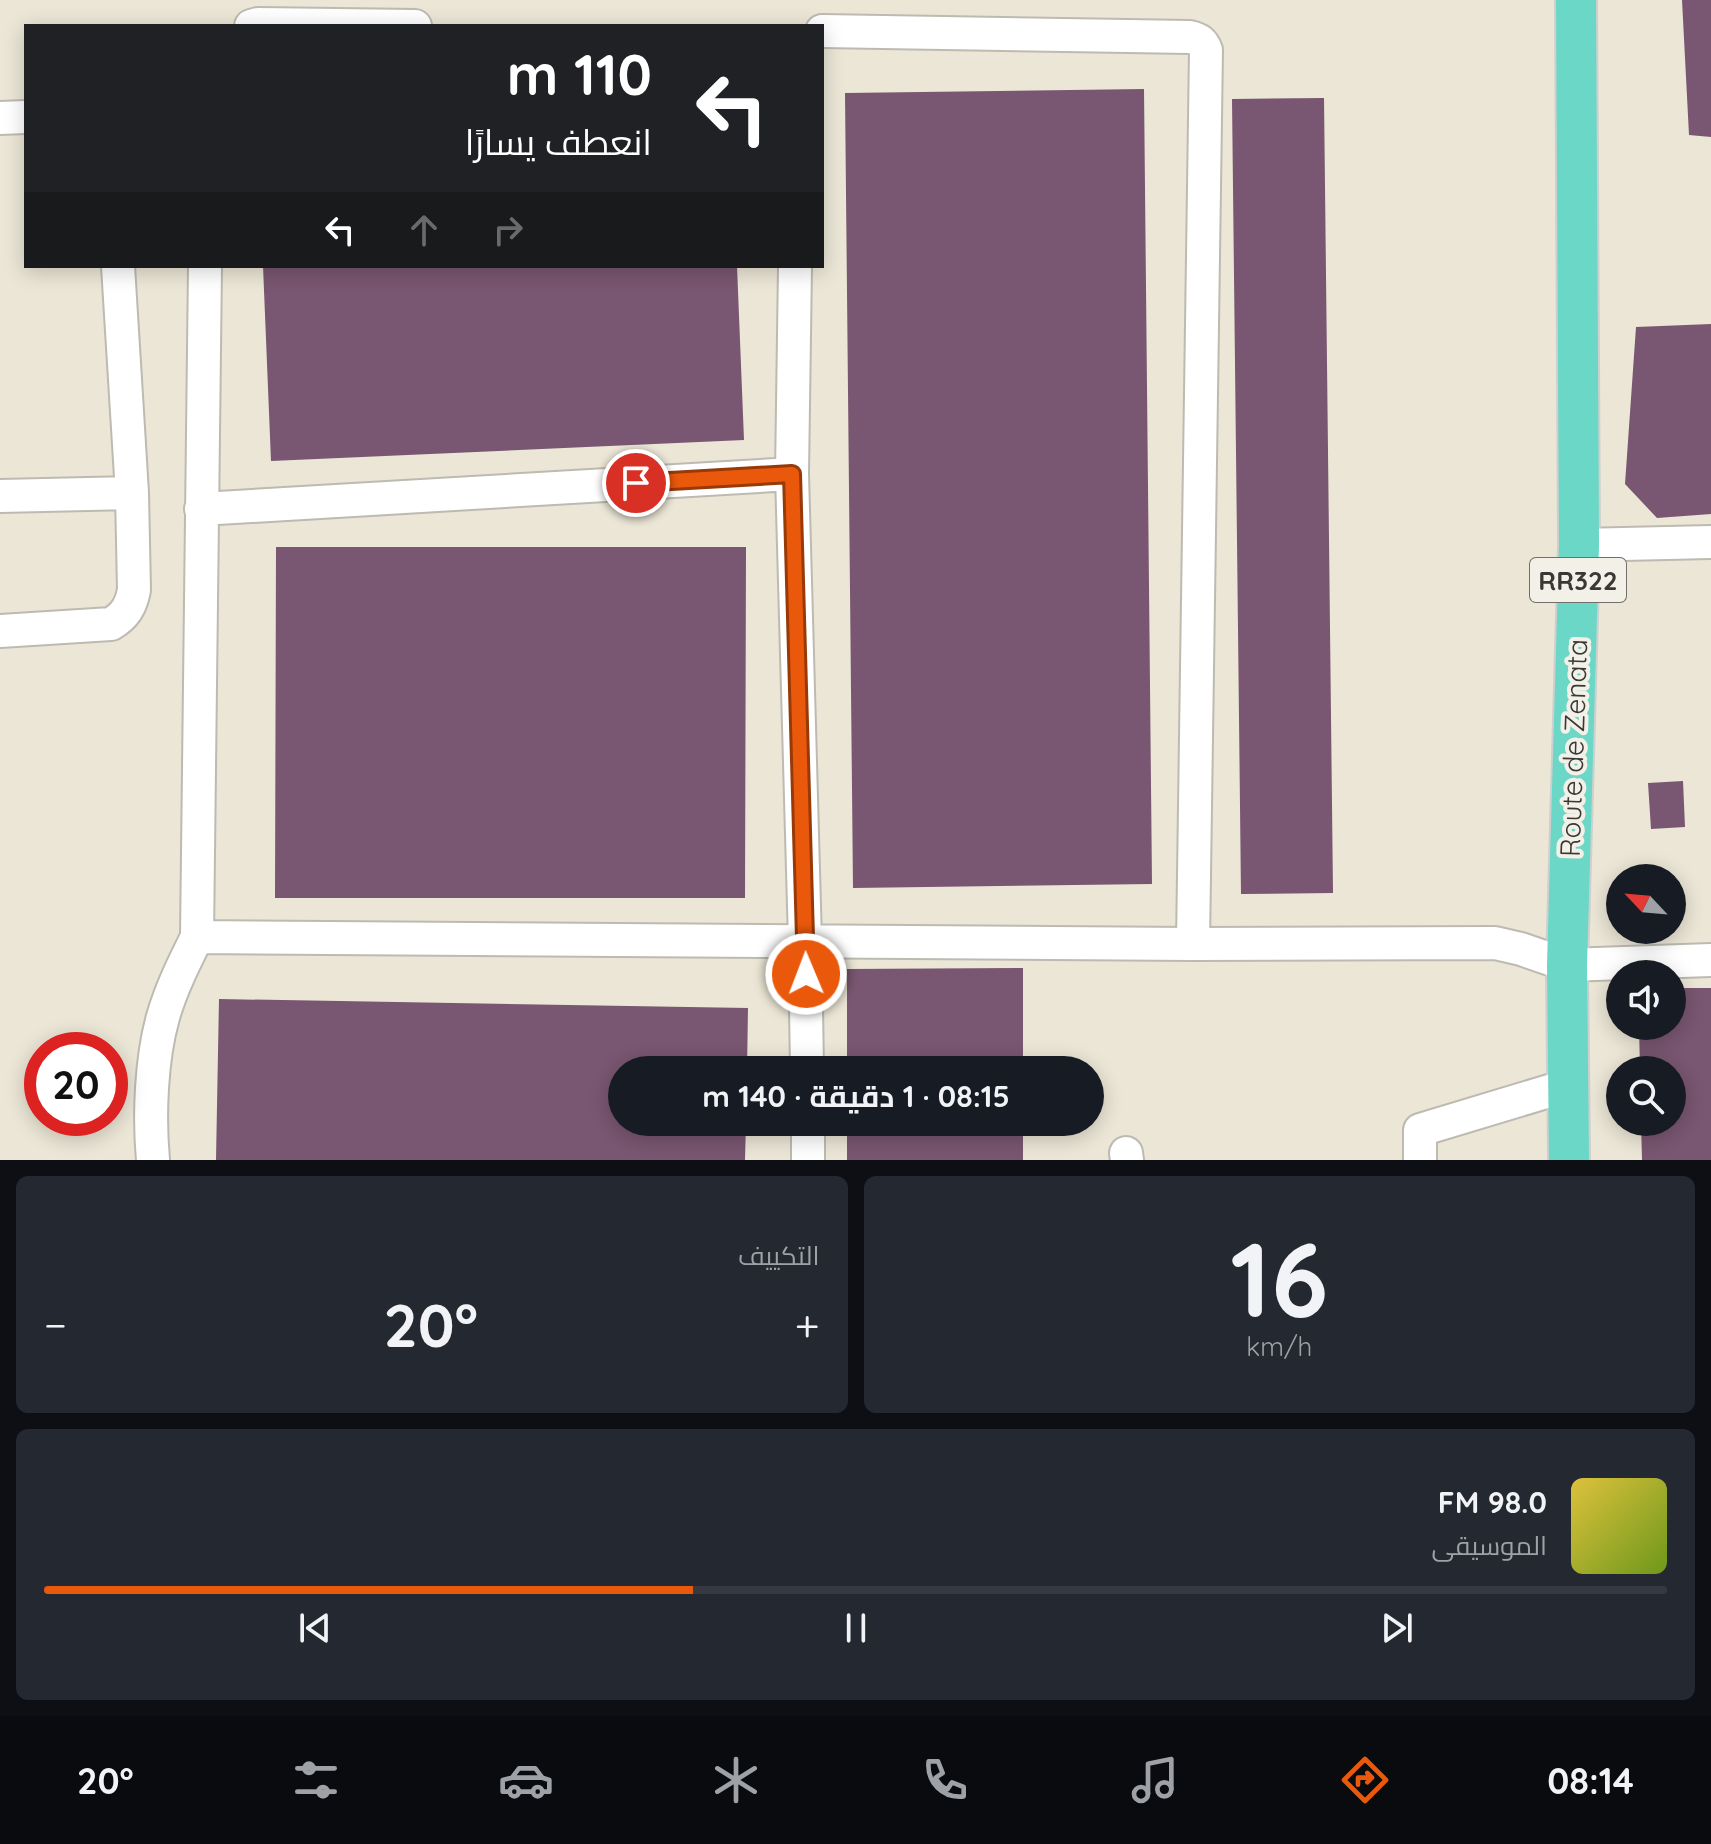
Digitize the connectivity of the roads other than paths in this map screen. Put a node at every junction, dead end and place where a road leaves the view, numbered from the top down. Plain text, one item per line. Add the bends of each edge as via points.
1 (1576, 0) edge
2 (824, 31) edge
3 (24, 117) edge
4 (0, 118) edge
5 (118, 268) edge
6 (205, 268) edge
7 (795, 268) edge
8 (792, 474) junction
9 (132, 493) junction
10 (0, 496) edge
11 (201, 509) junction
12 (1711, 542) edge
13 (1579, 545) junction
14 (0, 631) edge
15 (197, 937) junction
16 (805, 942) junction
17 (1193, 944) junction
18 (1711, 960) edge
19 (1567, 965) junction
20 (807, 1056) edge
21 (1569, 1085) junction
22 (808, 1136) edge
23 (153, 1160) edge
24 (808, 1160) edge
25 (1420, 1160) edge
26 (1569, 1160) edge

1 - 13 main road, Route de Zenata / RR322
2 - 17 lane via 1190,37 1204,44
3 - 4 lane
5 - 9 lane
6 - 11 lane
7 - 8 lane
8 - 11 lane
8 - 16 lane
9 - 10 lane
9 - 14 lane via 134,590 125,613 111,624
11 - 15 lane
12 - 13 lane
13 - 19 main road, Route de Zenata / RR322
15 - 16 lane
15 - 23 lane via 162,1019 154,1060
16 - 17 lane
16 - 20 lane
17 - 19 lane via 1495,943
18 - 19 lane
19 - 21 main road, Route de Zenata / RR322
21 - 25 lane via 1420,1130
21 - 26 main road, Route de Zenata / RR322
22 - 24 lane

